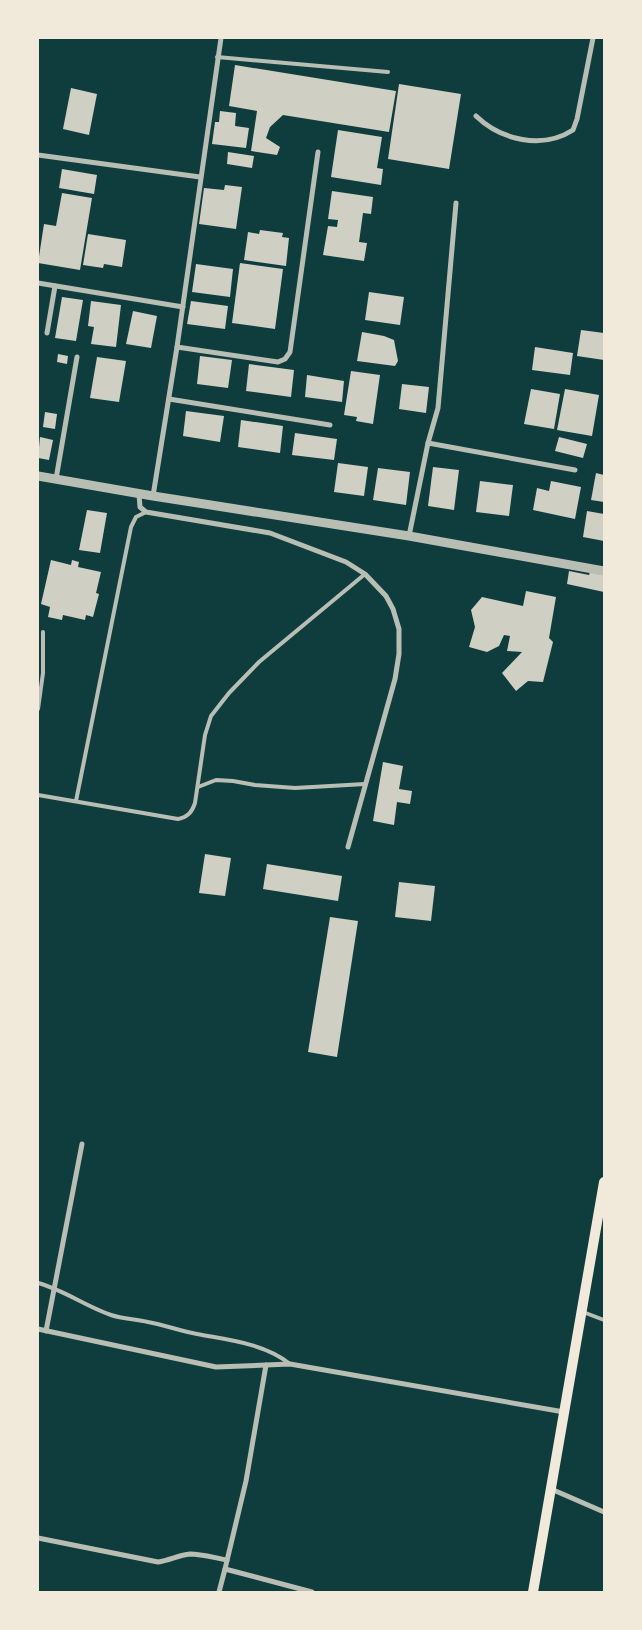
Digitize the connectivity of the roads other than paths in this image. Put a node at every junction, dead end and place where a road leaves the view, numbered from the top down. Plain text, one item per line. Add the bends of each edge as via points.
1 (221, 38) edge
2 (593, 38) edge
3 (217, 57) junction
4 (388, 72) dead end
5 (476, 116) dead end
6 (318, 152) dead end
7 (38, 155) edge
8 (200, 177) junction
9 (456, 203) dead end
10 (38, 283) edge
11 (55, 286) junction
12 (183, 306) junction
13 (47, 333) dead end
14 (177, 347) junction
15 (77, 357) dead end
16 (169, 399) junction
17 (330, 425) dead end
18 (428, 443) junction
19 (575, 470) dead end
20 (38, 476) edge
21 (56, 479) junction
22 (139, 494) junction
23 (153, 496) junction
24 (146, 512) junction
25 (410, 536) junction
26 (604, 572) edge
27 (365, 574) junction
28 (43, 632) dead end
29 (38, 709) edge
30 (366, 784) junction
31 (198, 787) junction
32 (38, 795) edge
33 (76, 801) junction
34 (348, 847) dead end
35 (82, 1144) dead end
36 (604, 1182) edge
37 (38, 1283) edge
38 (55, 1287) junction
39 (582, 1312) junction
40 (604, 1320) edge
41 (38, 1329) edge
42 (46, 1331) junction
43 (290, 1364) junction
44 (266, 1365) junction
45 (564, 1412) junction
46 (551, 1489) junction
47 (604, 1512) edge
48 (38, 1538) edge
49 (227, 1560) junction
50 (225, 1568) junction
51 (219, 1592) edge
52 (312, 1592) edge
53 (533, 1592) edge

1 - 3 street
2 - 5 street via 574,130 555,138 528,141 515,139 485,125
3 - 4 lane
3 - 8 street
6 - 14 street via 290,352 285,359 278,362
7 - 8 street
8 - 12 street
9 - 18 street via 438,408
10 - 11 street
11 - 12 street
11 - 13 street
12 - 14 street
14 - 16 street
15 - 21 street
16 - 17 street
16 - 23 street
18 - 19 street
18 - 25 street
20 - 21 street
21 - 22 street
22 - 23 street
22 - 24 street via 140,507
23 - 25 street
24 - 27 street via 270,533 346,562
24 - 33 lane via 136,517 131,527
25 - 26 street
27 - 30 street via 386,596 393,609 400,638 395,680
27 - 31 lane via 259,662 229,693 208,725
28 - 29 lane via 44,673
30 - 31 lane via 295,788 216,780
30 - 34 street
31 - 33 lane via 192,812 178,819
32 - 33 lane
35 - 38 street
36 - 39 main road
37 - 38 lane
38 - 42 street
38 - 43 lane via 109,1314 264,1349
39 - 40 lane
39 - 45 main road
41 - 42 street
42 - 44 street via 216,1367
43 - 44 street
43 - 45 street
44 - 49 street via 246,1482
45 - 46 main road
46 - 47 street
46 - 53 main road
48 - 49 street via 158,1562 193,1554
49 - 50 street
50 - 51 street
50 - 52 street

